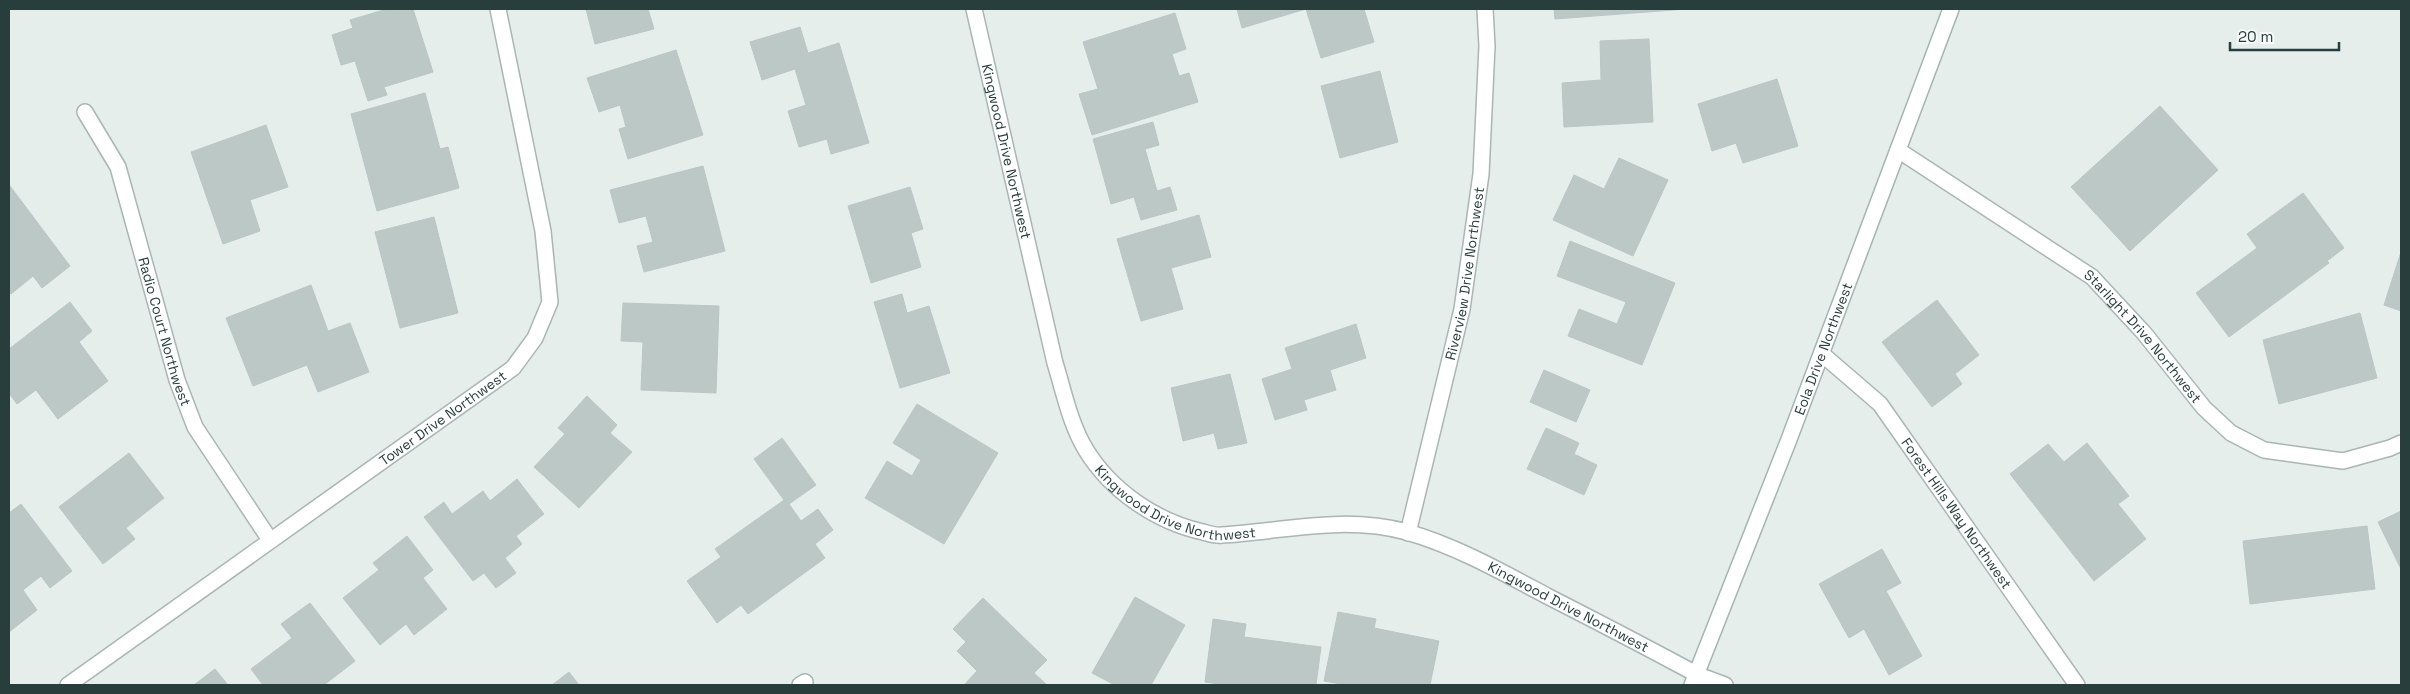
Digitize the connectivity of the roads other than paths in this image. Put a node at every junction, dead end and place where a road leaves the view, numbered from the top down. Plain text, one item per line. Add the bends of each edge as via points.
1 (498, 9) edge
2 (974, 9) edge
3 (1485, 9) edge
4 (1950, 9) edge
5 (85, 112) dead end
6 (1898, 150) junction
7 (1822, 354) junction
8 (2401, 443) edge
9 (1408, 533) junction
10 (270, 540) junction
11 (1695, 680) edge
12 (68, 685) edge
13 (1725, 685) edge
14 (2077, 685) edge

1 - 10 street, Tower Drive Northwest via 543,231 550,302 535,338 512,368
2 - 9 street, Kingwood Drive Northwest via 1055,363 1072,419 1086,450 1103,473 1122,491 1167,520 1220,536 1337,523 1375,525
3 - 9 street, Riverview Drive Northwest via 1488,46 1481,174 1462,310
4 - 6 street, Eola Drive Northwest
5 - 10 street, Radio Court Northwest via 118,167 177,380 195,427
6 - 7 street, Eola Drive Northwest
6 - 8 street, Starlight Drive Northwest via 2092,277 2144,332 2204,408 2231,433 2264,450 2343,461
7 - 11 street, Eola Drive Northwest
7 - 14 street, Forest Hills Way Northwest via 1880,404
9 - 11 street, Kingwood Drive Northwest via 1457,550 1510,576
10 - 12 street, Tower Drive Northwest
11 - 13 street, Kingwood Drive Northwest

